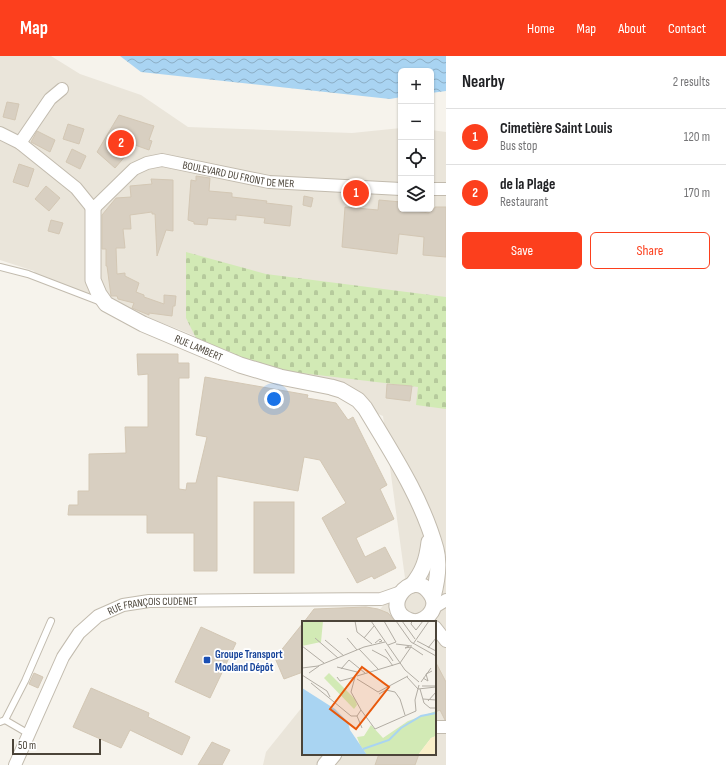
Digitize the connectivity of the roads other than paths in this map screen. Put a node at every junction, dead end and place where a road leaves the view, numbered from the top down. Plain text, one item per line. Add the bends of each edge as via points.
1 (62, 89) dead end
2 (0, 133) edge
3 (20, 143) junction
4 (398, 189) edge
5 (446, 189) edge
6 (434, 190) edge
7 (93, 209) junction
8 (0, 267) edge
9 (106, 304) junction
10 (430, 535) junction
11 (406, 589) junction
12 (381, 599) junction
13 (423, 616) edge
14 (51, 621) dead end
15 (436, 630) edge
16 (446, 641) edge
17 (2, 721) edge
18 (29, 734) junction
19 (333, 755) edge
20 (15, 765) edge
21 (325, 765) edge

1 - 3 street via 50,99
2 - 3 street
3 - 7 street via 76,188
4 - 7 street, BOULEVARD DU FRONT DE MER via 269,182 162,160 134,169
5 - 6 street
7 - 9 street via 93,280
8 - 9 lane via 28,274
9 - 10 street, RUE LAMBERT via 143,324 240,365 280,377 331,387 346,392 358,400 411,488
10 - 11 street, RUE LAMBERT via 426,564 419,576
10 - 13 street, RUE LAMBERT via 436,550 436,585
11 - 12 street, RUE FRANÇOIS CUDENET
11 - 13 street via 398,598 397,605
11 - 13 street via 418,585 430,592
12 - 13 street
12 - 18 street, RUE FRANÇOIS CUDENET via 149,601 124,604 98,616 79,633 63,657
14 - 17 lane via 25,681
15 - 16 street
17 - 18 lane
18 - 20 street, RUE FRANÇOIS CUDENET
19 - 21 street

